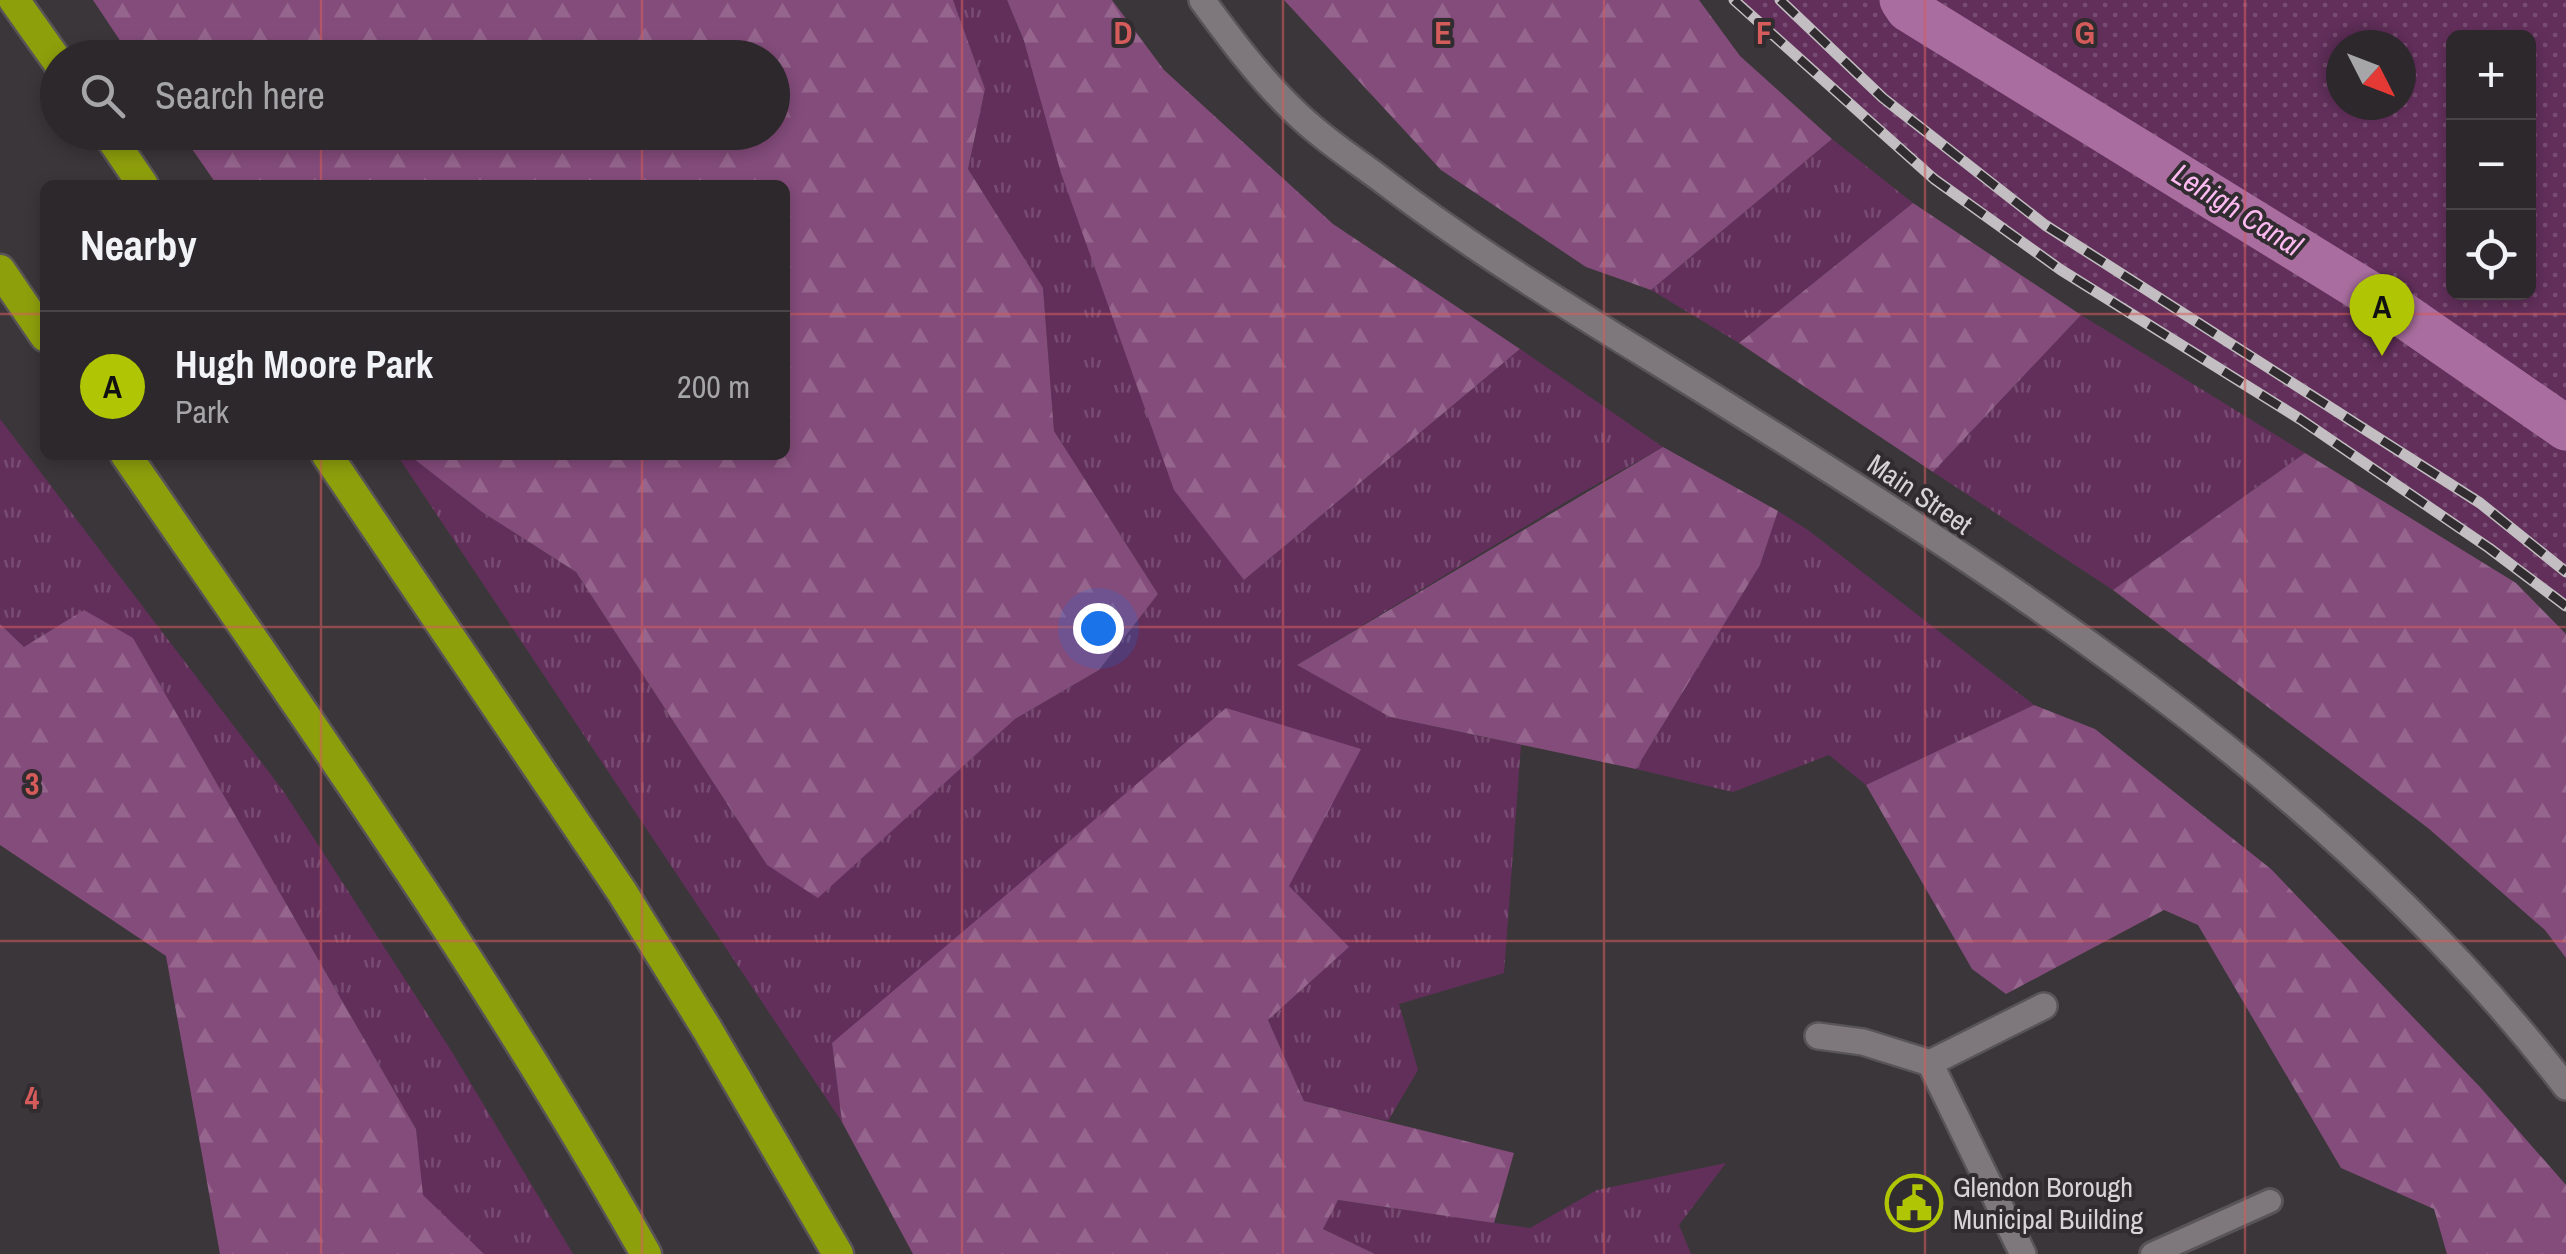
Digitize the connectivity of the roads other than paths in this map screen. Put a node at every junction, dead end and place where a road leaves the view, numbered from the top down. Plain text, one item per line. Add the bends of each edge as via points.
1 (14, 0) edge
2 (1202, 0) edge
3 (42, 40) edge
4 (119, 150) edge
5 (140, 180) edge
6 (0, 270) edge
7 (40, 329) edge
8 (129, 460) edge
9 (330, 460) edge
10 (2044, 1006) dead end
11 (1818, 1036) dead end
12 (1930, 1063) junction
13 (2566, 1087) edge
14 (2270, 1201) dead end
15 (646, 1254) edge
16 (838, 1254) edge
17 (2023, 1254) edge
18 (2152, 1254) edge

1 - 3 highway
2 - 13 main road, Main Street via 1294,111 1468,244 1868,495 2084,641 2291,798 2510,1014
4 - 5 highway
6 - 7 highway
8 - 15 highway via 529,1055
9 - 16 highway via 622,892
10 - 12 main road
11 - 12 main road
12 - 17 main road
14 - 18 lane

